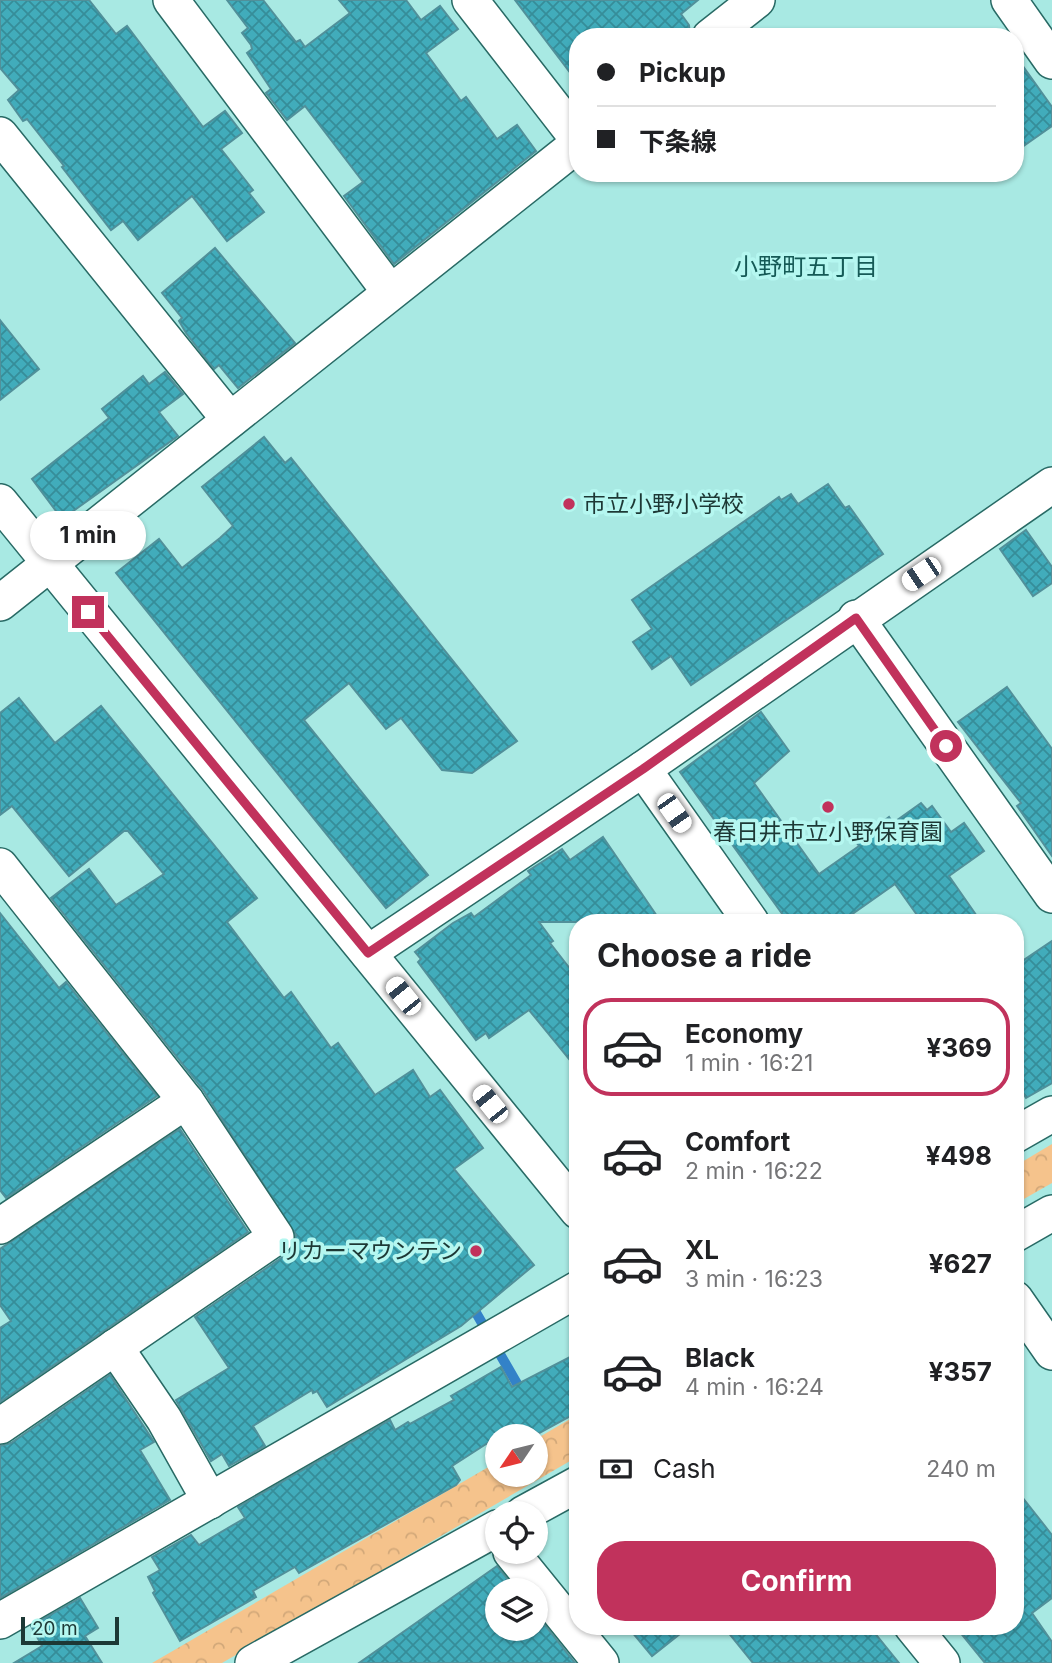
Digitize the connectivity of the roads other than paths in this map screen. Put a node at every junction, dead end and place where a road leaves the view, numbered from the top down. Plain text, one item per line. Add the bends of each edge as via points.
1 (172, 0) edge
2 (470, 0) edge
3 (1009, 0) edge
4 (749, 2) edge
5 (720, 28) edge
6 (1052, 61) edge
7 (569, 129) edge
8 (0, 135) edge
9 (569, 148) edge
10 (390, 292) junction
11 (230, 420) junction
12 (1052, 485) edge
13 (0, 502) edge
14 (50, 563) junction
15 (0, 604) edge
16 (856, 618) junction
17 (643, 769) junction
18 (0, 866) edge
19 (1052, 895) edge
20 (745, 914) edge
21 (368, 953) junction
22 (186, 1101) junction
23 (1052, 1114) edge
24 (1024, 1130) edge
25 (569, 1200) edge
26 (1052, 1213) edge
27 (0, 1226) edge
28 (1024, 1229) edge
29 (569, 1294) edge
30 (1024, 1312) edge
31 (115, 1347) junction
32 (1052, 1352) edge
33 (0, 1426) edge
34 (569, 1489) edge
35 (210, 1500) junction
36 (547, 1501) edge
37 (485, 1545) edge
38 (521, 1564) edge
39 (0, 1621) edge
40 (569, 1623) edge
41 (578, 1635) edge
42 (919, 1635) edge
43 (298, 1652) edge
44 (254, 1663) edge
45 (601, 1663) edge
46 (942, 1663) edge

1 - 10 street
2 - 7 street
3 - 6 street
4 - 5 street
8 - 11 street
9 - 10 street
10 - 11 street
11 - 14 street
12 - 16 street
13 - 14 street
14 - 15 street
14 - 21 street
16 - 17 street
16 - 19 street
17 - 20 street
17 - 21 street
18 - 22 street
21 - 25 street
22 - 27 street
22 - 31 street via 276,1237
23 - 24 street
26 - 28 street
29 - 35 street
30 - 32 street
31 - 33 street
31 - 35 street via 164,1419
34 - 36 street
35 - 39 street
37 - 43 street
38 - 40 street
41 - 45 street
42 - 46 street
43 - 44 street

